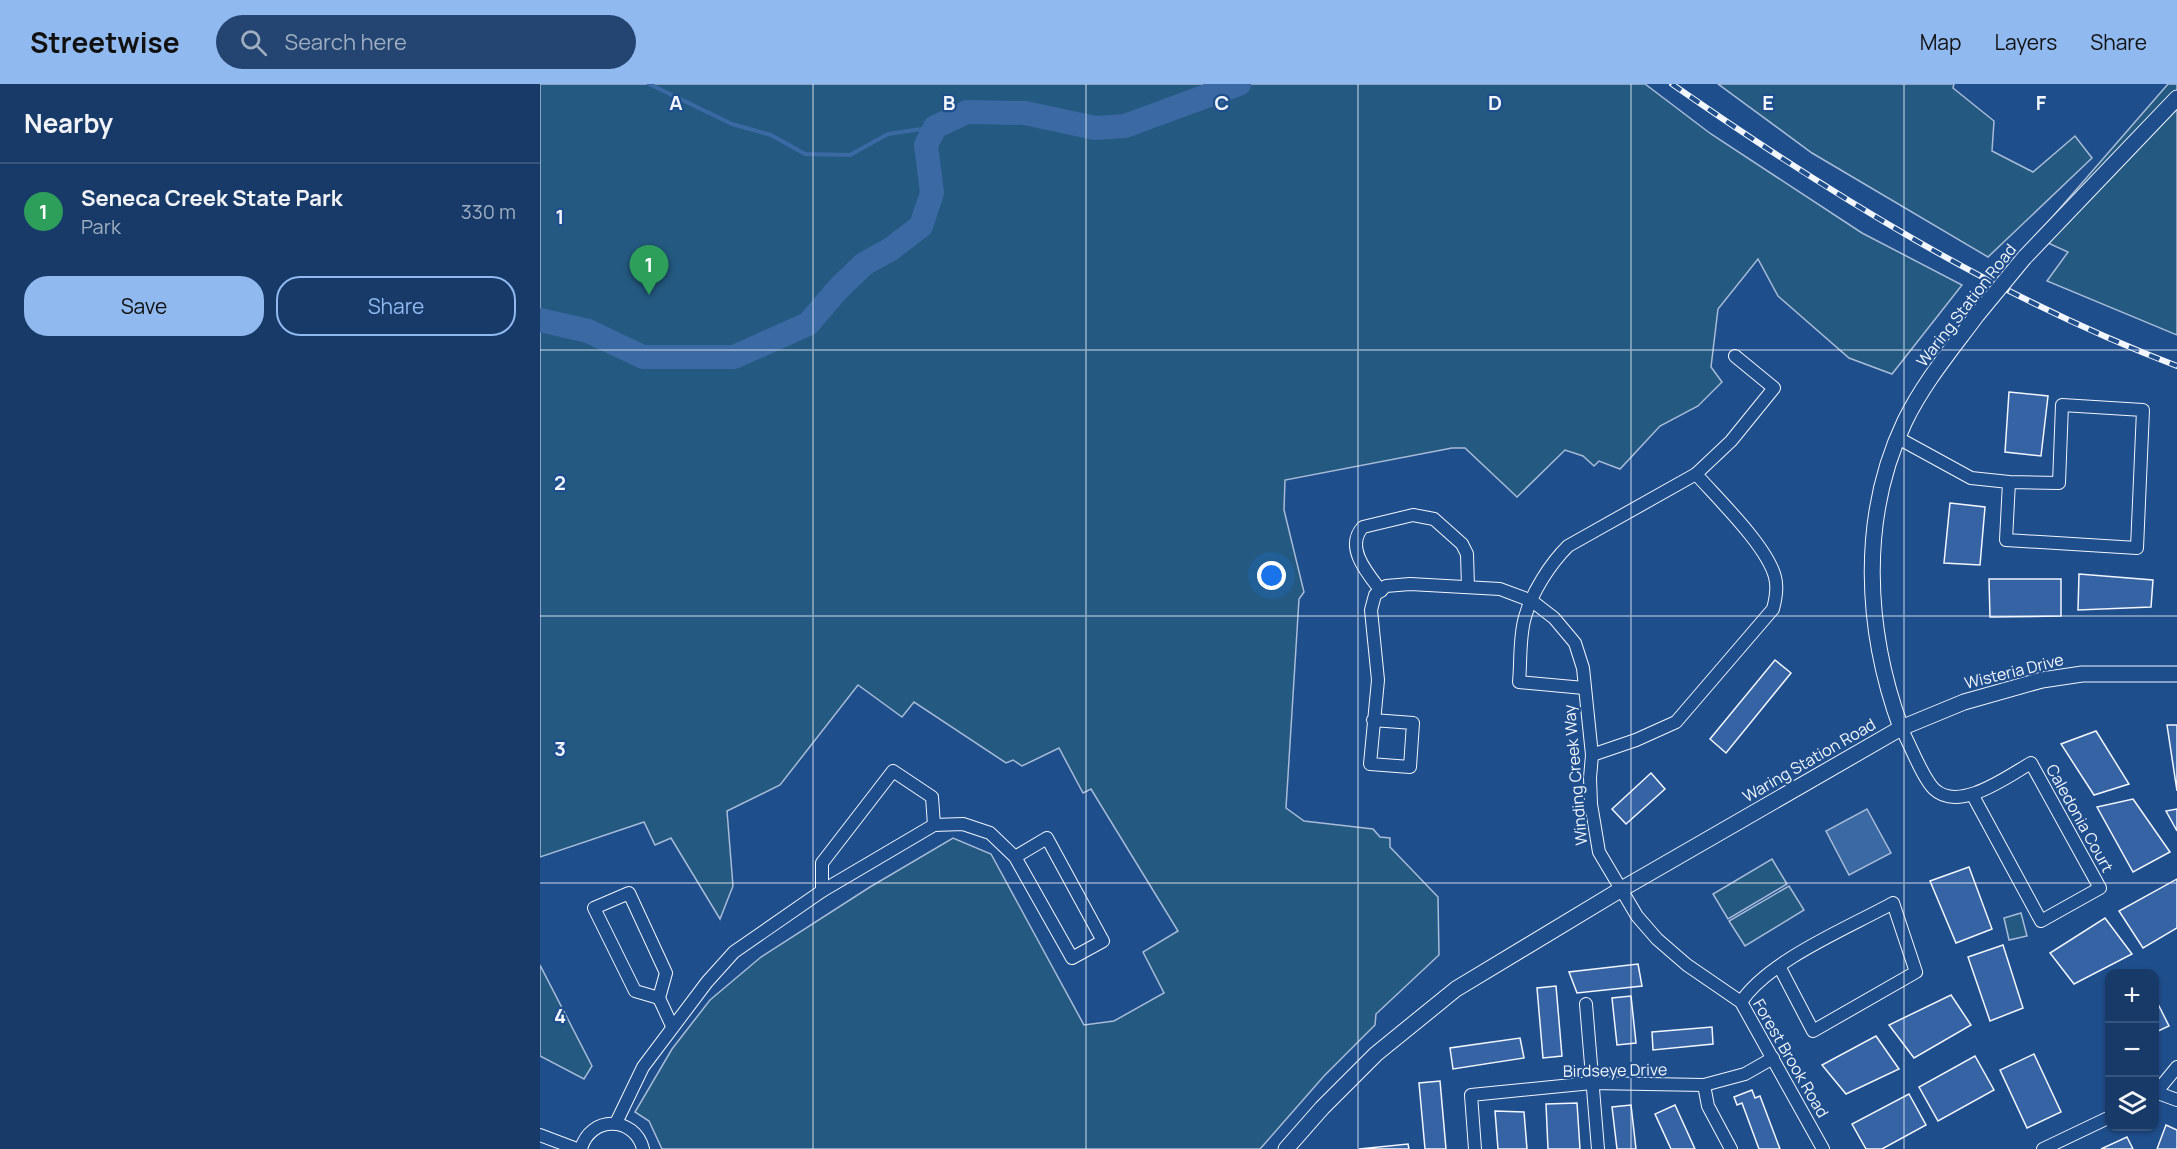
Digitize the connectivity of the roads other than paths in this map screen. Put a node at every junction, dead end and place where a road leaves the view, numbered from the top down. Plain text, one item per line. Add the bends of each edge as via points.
1 (2177, 98) edge
2 (1735, 356) dead end
3 (1898, 438) junction
4 (1696, 474) junction
5 (2009, 482) junction
6 (1468, 587) junction
7 (1381, 591) junction
8 (1532, 601) junction
9 (2177, 674) edge
10 (1584, 688) junction
11 (1373, 720) junction
12 (1901, 728) junction
13 (1593, 755) junction
14 (1972, 794) junction
15 (934, 825) junction
16 (1015, 857) junction
17 (1620, 890) junction
18 (822, 891) junction
19 (1779, 966) junction
20 (659, 998) junction
21 (1741, 1002) junction
22 (1586, 1004) dead end
23 (672, 1026) junction
24 (1773, 1058) junction
25 (2177, 1067) edge
26 (1592, 1083) junction
27 (1704, 1085) junction
28 (2159, 1090) edge
29 (2159, 1095) edge
30 (2177, 1100) edge
31 (2105, 1119) edge
32 (616, 1123) junction
33 (541, 1137) edge
34 (577, 1149) edge
35 (582, 1149) edge
36 (643, 1149) edge
37 (1287, 1149) edge
38 (1475, 1149) edge
39 (1598, 1149) edge
40 (1731, 1149) edge
41 (1823, 1149) edge
42 (2043, 1149) edge

1 - 3 street, Waring Station Road, bridge via 2024,258 1977,315 1920,393
2 - 4 street via 1774,388 1731,441
3 - 5 street via 1971,478
3 - 12 street, Waring Station Road via 1880,495 1871,600 1880,660
4 - 8 street via 1568,546
4 - 13 street via 1757,543 1771,567 1778,594 1773,609 1676,722
5 - 5 street via 2006,540 2137,548 2143,410 2062,405 2059,483
6 - 7 street, Winding Creek Way via 1410,584 1386,586
6 - 7 street via 1469,564 1462,544 1434,519 1413,515 1364,527 1358,532 1359,557
6 - 8 street, Winding Creek Way via 1500,589
7 - 11 street via 1371,609 1378,680
8 - 10 street, Winding Creek Way via 1554,618 1575,643
8 - 10 street, Winding Creek Way via 1525,618 1519,682
9 - 12 street, Wisteria Drive via 2082,674 2042,680 1964,702
10 - 13 street, Winding Creek Way
11 - 11 street via 1413,723 1410,767 1370,764
12 - 14 street, Caledonia Court via 1933,788 1947,795
12 - 17 street, Waring Station Road
13 - 17 street, Winding Creek Way via 1590,778 1596,840
14 - 14 street, Caledonia Court via 2031,764 2100,888 2041,921
15 - 16 street via 963,824 990,833
15 - 18 street
15 - 18 street via 932,797 892,771 822,863
16 - 16 street via 1072,958 1103,941 1047,838
17 - 21 street, Forest Brook Road via 1664,946
17 - 37 street, Waring Station Road via 1456,989 1376,1054
18 - 23 street via 734,952
19 - 19 street via 1893,903 1916,972 1813,1031
19 - 21 street via 1750,988
20 - 20 street via 666,973 629,893 594,908 635,991
20 - 23 street
21 - 24 street, Forest Brook Road
22 - 26 street
23 - 32 street via 643,1067
24 - 27 street, Birdseye Drive via 1745,1074
24 - 41 street, Forest Brook Road
25 - 28 street
26 - 27 street, Birdseye Drive
26 - 38 street, Birdseye Drive via 1471,1095
26 - 39 street
27 - 40 street via 1708,1106
29 - 30 street
31 - 42 street
32 - 35 street via 596,1128
32 - 36 street via 635,1132
33 - 34 street

